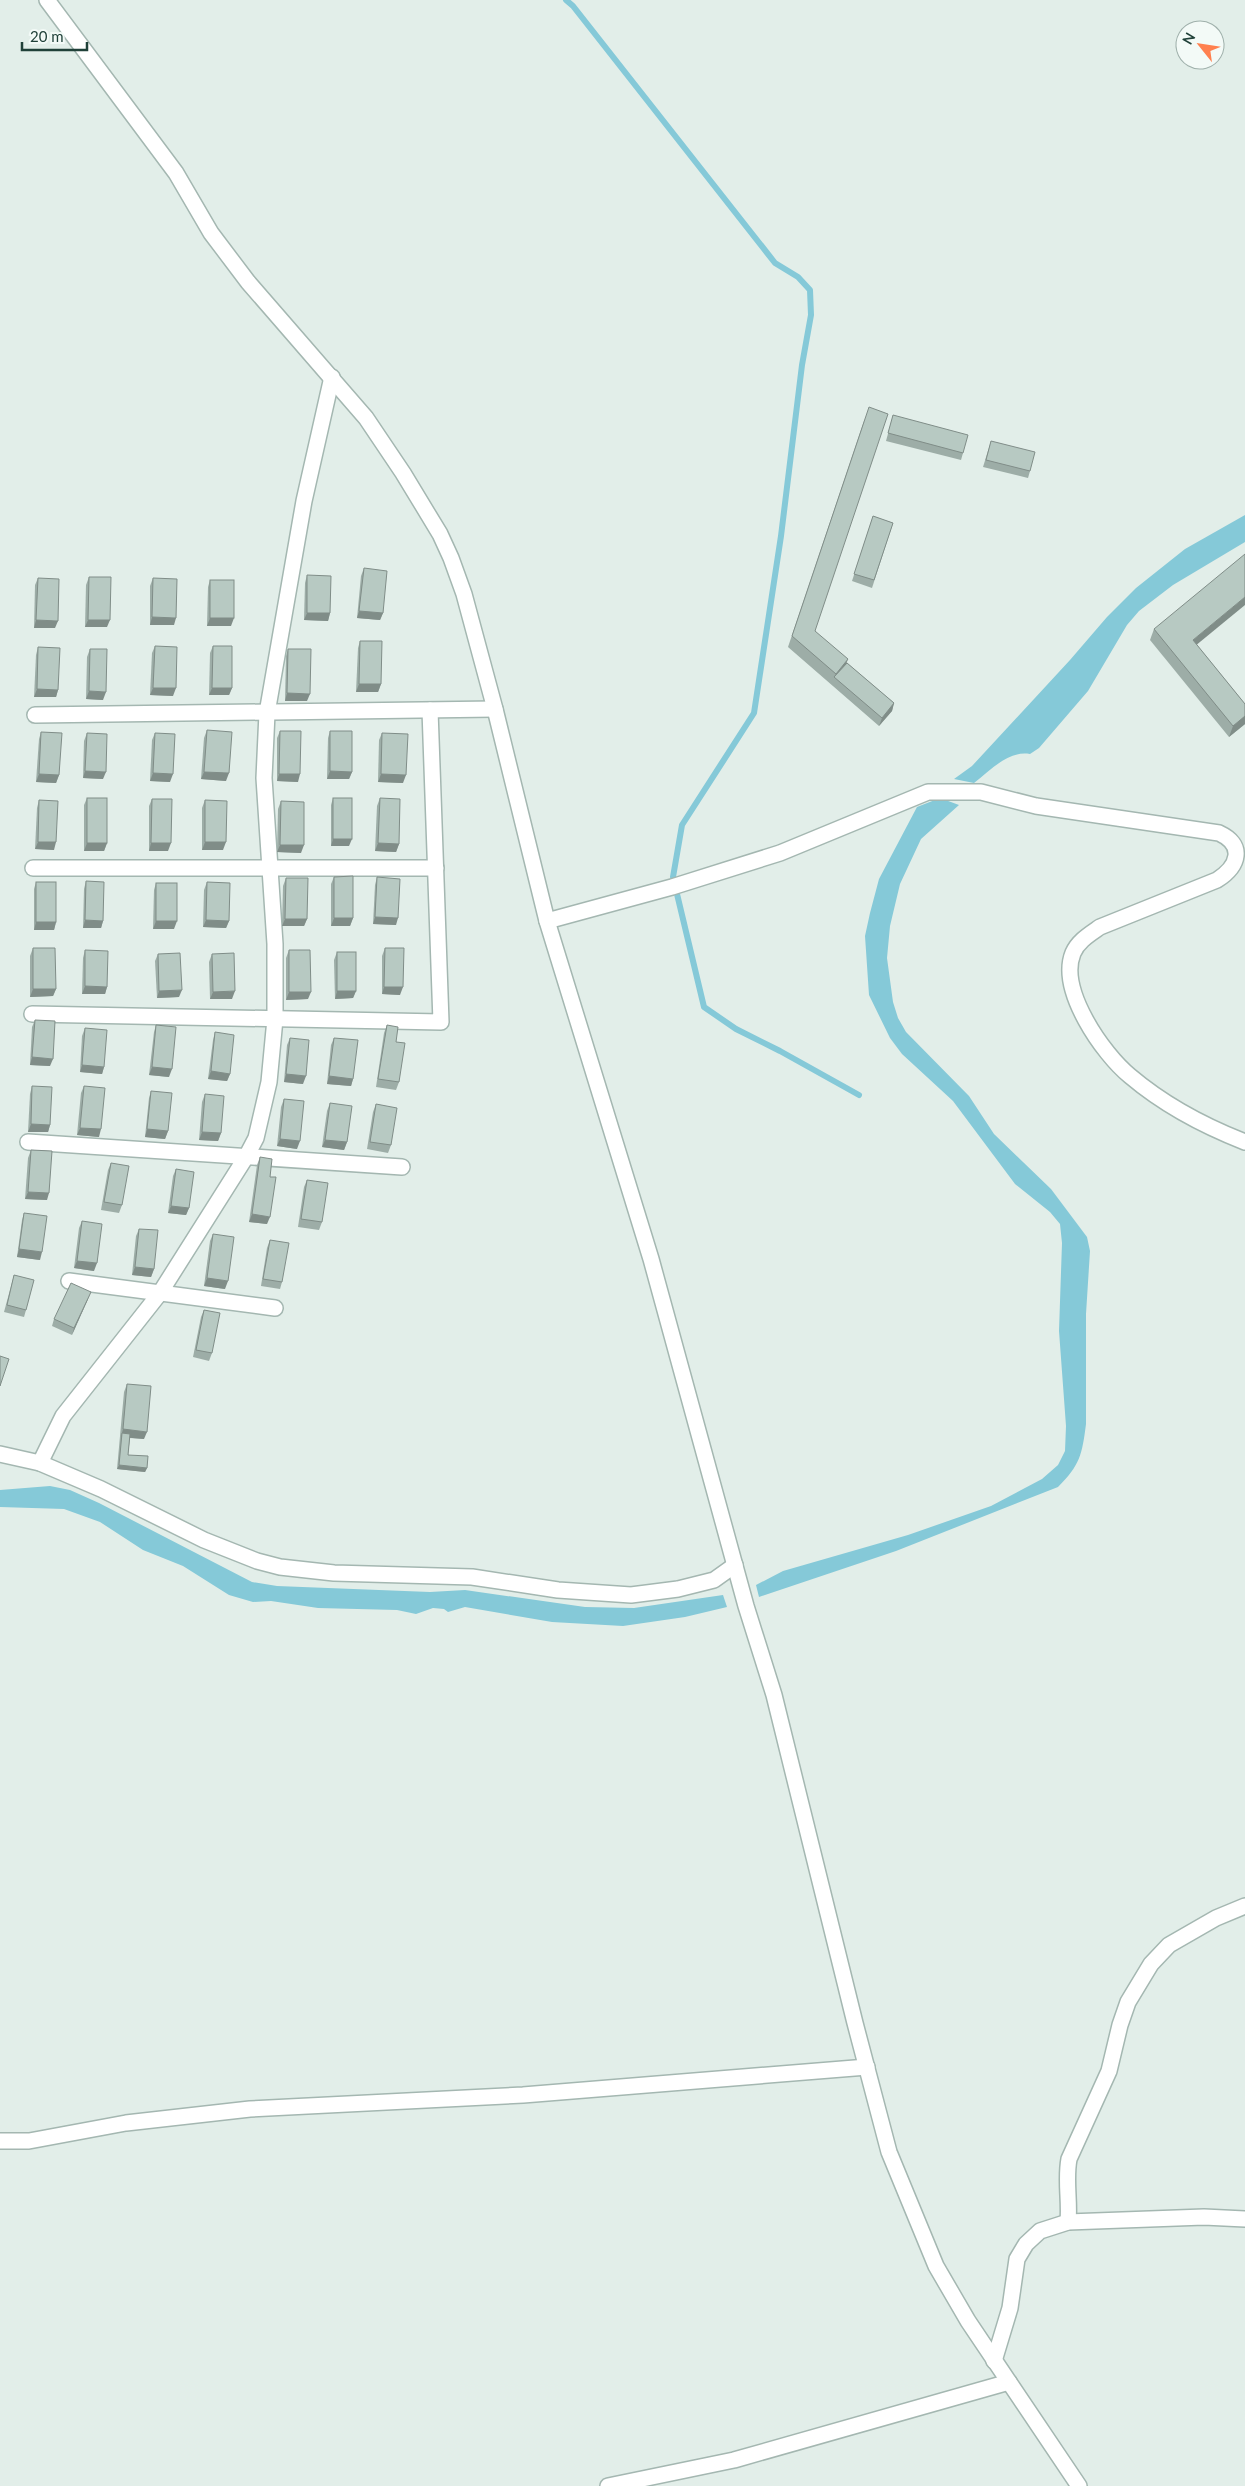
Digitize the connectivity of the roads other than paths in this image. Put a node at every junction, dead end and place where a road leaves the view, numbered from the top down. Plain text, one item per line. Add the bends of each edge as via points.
1 (48, 0) edge
2 (332, 377) junction
3 (495, 709) junction
4 (430, 710) junction
5 (267, 713) junction
6 (35, 715) dead end
7 (33, 868) dead end
8 (270, 868) junction
9 (436, 868) junction
10 (547, 921) junction
11 (32, 1014) dead end
12 (275, 1019) junction
13 (28, 1142) dead end
14 (1245, 1142) edge
15 (246, 1157) junction
16 (402, 1167) dead end
17 (69, 1281) dead end
18 (160, 1293) junction
19 (275, 1308) dead end
20 (0, 1454) edge
21 (40, 1463) junction
22 (737, 1572) junction
23 (1245, 1906) edge
24 (867, 2067) junction
25 (0, 2141) edge
26 (1245, 2219) edge
27 (1068, 2222) junction
28 (994, 2361) junction
29 (1009, 2382) junction
30 (608, 2486) edge
31 (1078, 2486) edge

1 - 2 street via 176,173 211,233 248,282
2 - 3 street via 366,418 444,542 464,594
2 - 5 street via 304,501
3 - 4 street
3 - 10 street
4 - 5 street
4 - 9 street
5 - 6 street
5 - 8 street via 264,778
7 - 8 street
8 - 9 street
8 - 12 street
9 - 12 street via 441,1022
10 - 14 street via 780,853 928,792 981,792 1036,806 1219,834 1234,841 1238,847 1235,864 1229,872 1217,880 1100,927 1086,936 1073,953 1070,972 1074,990 1091,1028 1101,1045 1129,1076 1172,1106
10 - 22 street via 651,1258
11 - 12 street
12 - 15 street via 270,1082 256,1138
13 - 15 street
15 - 16 street
15 - 18 street
17 - 18 street
18 - 19 street
18 - 21 street via 63,1416
20 - 21 street
21 - 22 street via 229,1551 297,1570 472,1577 558,1590 631,1595 678,1589
22 - 24 street via 784,1732
23 - 27 street via 1216,1918 1169,1945 1151,1964 1128,2002 1109,2071 1069,2159
24 - 25 street via 523,2095 250,2109 126,2123 29,2141
24 - 28 street via 889,2152 923,2236 936,2266
26 - 27 street
27 - 28 street via 1040,2231 1026,2244 1017,2259 1010,2308
28 - 29 street
29 - 30 street via 734,2460
29 - 31 street

